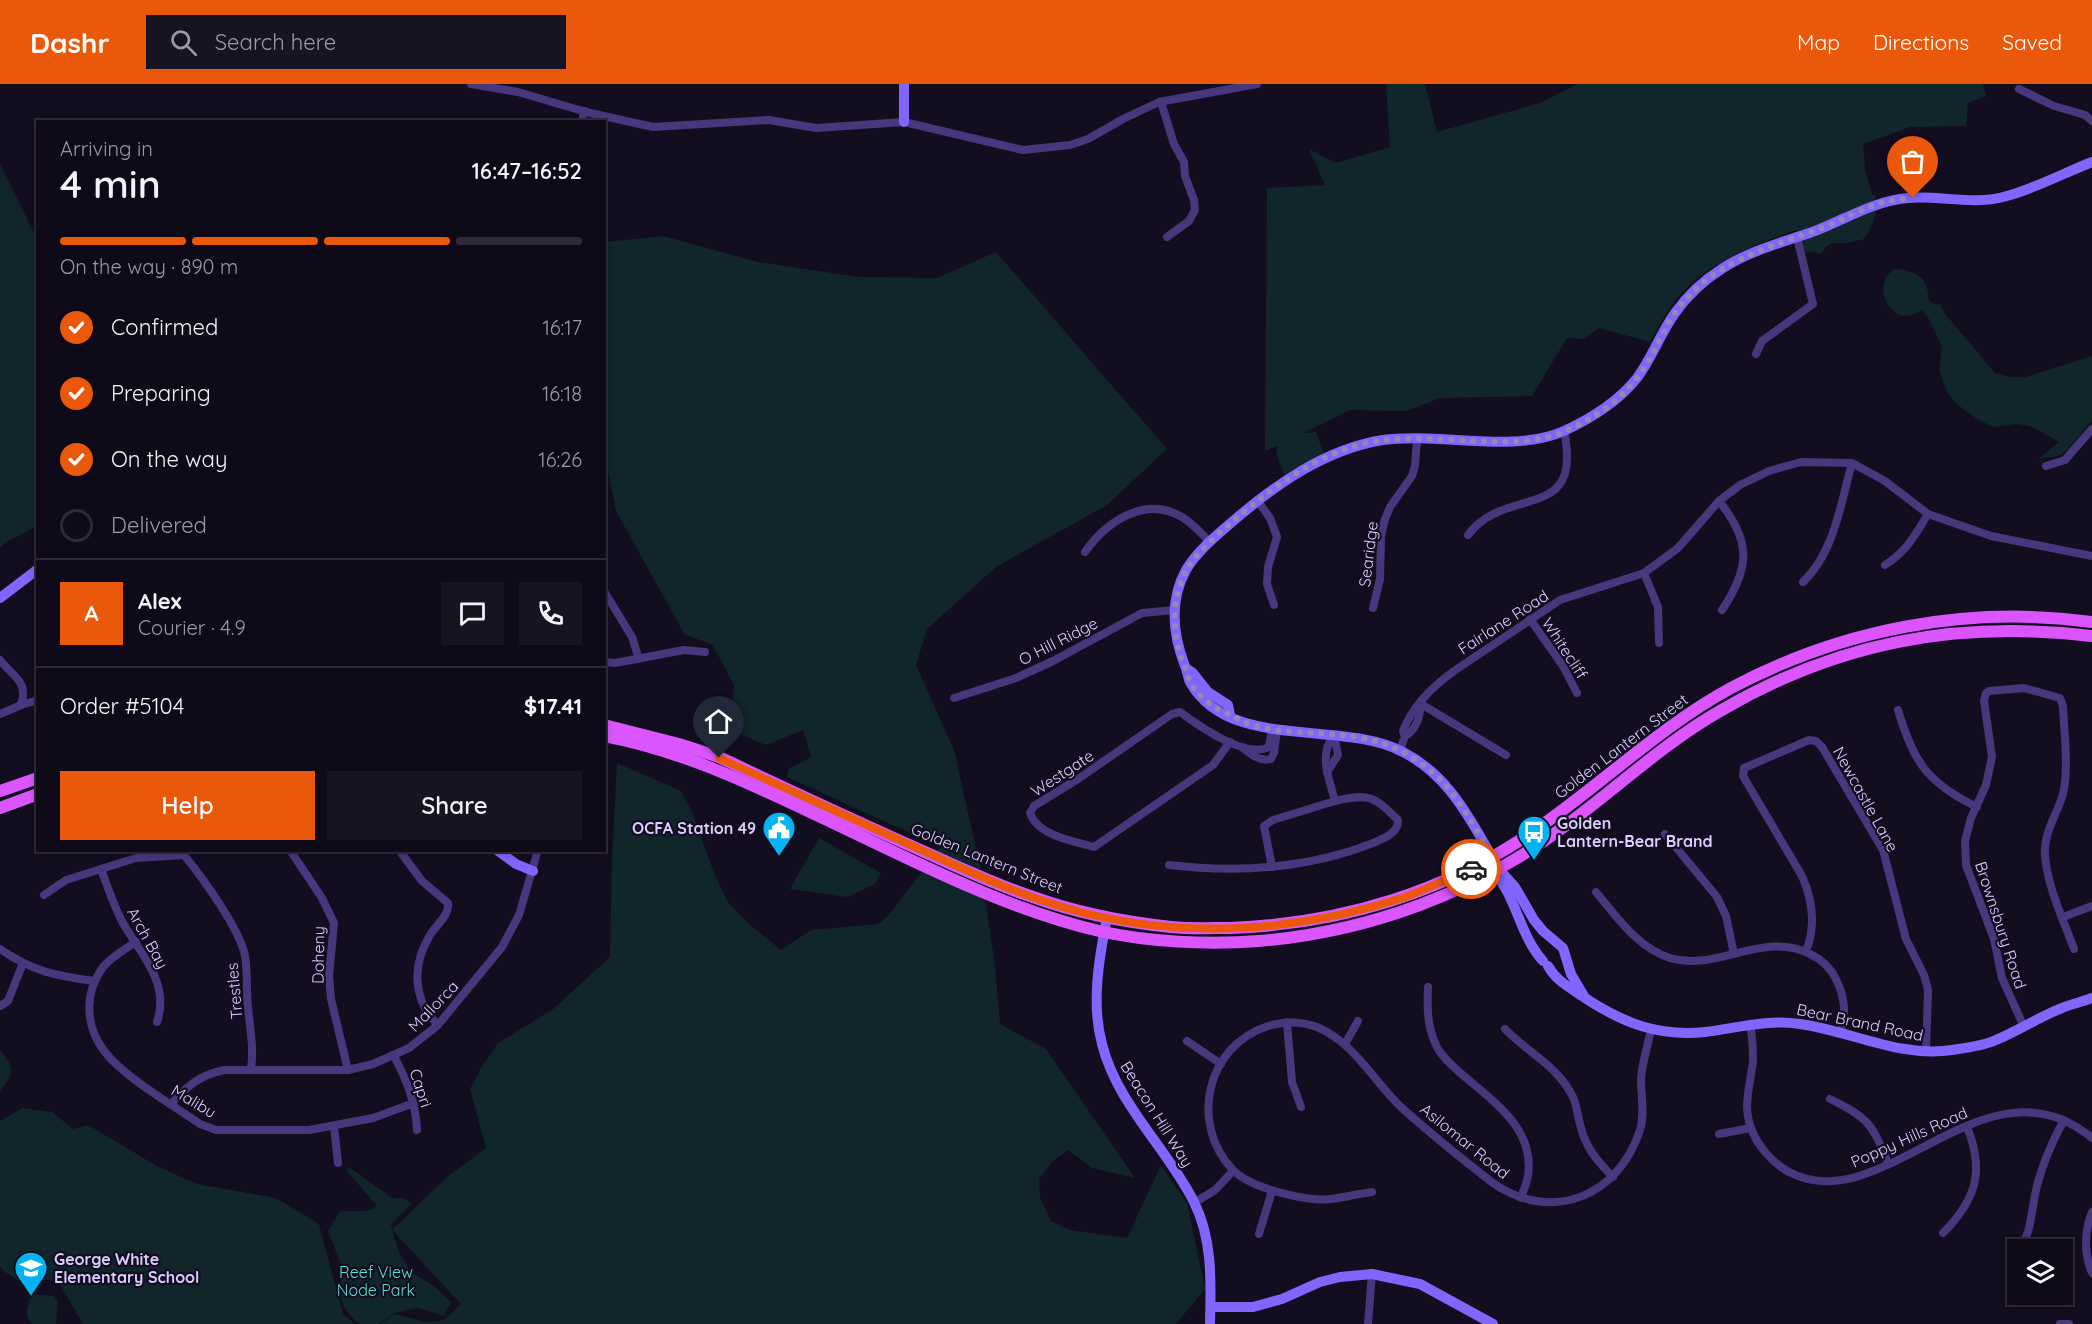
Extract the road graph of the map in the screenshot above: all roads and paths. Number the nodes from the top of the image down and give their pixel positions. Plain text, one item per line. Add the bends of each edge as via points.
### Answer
1 (471, 84) edge
2 (904, 84) edge
3 (1257, 84) edge
4 (1240, 86) edge
5 (2019, 89) dead end
6 (1161, 102) junction
7 (584, 111) junction
8 (582, 120) edge
9 (2092, 121) edge
10 (904, 122) junction
11 (2092, 162) edge
12 (1167, 237) dead end
13 (1797, 237) junction
14 (1756, 354) dead end
15 (2092, 429) edge
16 (1564, 431) junction
17 (1417, 439) junction
18 (1851, 463) junction
19 (2046, 466) dead end
20 (1257, 500) junction
21 (1719, 501) junction
22 (1928, 514) junction
23 (1468, 535) dead end
24 (1210, 542) junction
25 (1085, 552) dead end
26 (2092, 556) edge
27 (1885, 565) dead end
28 (36, 570) edge
29 (1644, 573) junction
30 (1803, 582) dead end
31 (606, 594) edge
32 (0, 597) edge
33 (1274, 605) dead end
34 (1373, 608) dead end
35 (1174, 610) junction
36 (1722, 610) dead end
37 (1530, 619) junction
38 (2092, 622) edge
39 (2092, 636) edge
40 (1659, 643) dead end
41 (705, 652) dead end
42 (639, 659) junction
43 (0, 660) edge
44 (606, 662) edge
45 (1577, 693) dead end
46 (954, 698) dead end
47 (36, 701) edge
48 (1420, 704) junction
49 (21, 705) junction
50 (1898, 710) dead end
51 (0, 714) edge
52 (606, 726) edge
53 (1275, 729) junction
54 (1334, 735) junction
55 (606, 736) edge
56 (1230, 742) junction
57 (1400, 750) junction
58 (1506, 754) dead end
59 (1325, 760) junction
60 (1335, 761) junction
61 (1327, 772) junction
62 (36, 779) edge
63 (0, 791) edge
64 (36, 795) edge
65 (1335, 801) junction
66 (1977, 807) junction
67 (0, 808) edge
68 (1665, 834) dead end
69 (291, 852) edge
70 (400, 852) edge
71 (500, 852) edge
72 (538, 852) edge
73 (1495, 863) junction
74 (1169, 866) dead end
75 (1272, 867) junction
76 (101, 869) junction
77 (533, 871) junction
78 (1596, 892) dead end
79 (44, 895) dead end
80 (2092, 906) edge
81 (1107, 917) junction
82 (2062, 917) junction
83 (1104, 932) junction
84 (136, 942) junction
85 (0, 949) edge
86 (2074, 949) dead end
87 (1806, 951) junction
88 (1734, 954) junction
89 (23, 963) junction
90 (94, 981) junction
91 (1428, 987) dead end
92 (1584, 997) junction
93 (2092, 998) edge
94 (0, 1006) edge
95 (1358, 1021) dead end
96 (157, 1022) dead end
97 (1287, 1022) junction
98 (1750, 1023) junction
99 (438, 1025) junction
100 (2024, 1027) junction
101 (1505, 1029) dead end
102 (1651, 1029) junction
103 (1841, 1032) junction
104 (1187, 1041) dead end
105 (1345, 1044) junction
106 (1926, 1052) junction
107 (394, 1056) junction
108 (1221, 1064) junction
109 (251, 1070) junction
110 (348, 1070) junction
111 (1830, 1099) dead end
112 (414, 1102) junction
113 (171, 1104) junction
114 (1301, 1107) dead end
115 (2064, 1120) junction
116 (334, 1126) junction
117 (1967, 1126) junction
118 (1751, 1128) junction
119 (417, 1130) dead end
120 (1719, 1134) dead end
121 (2092, 1138) edge
122 (338, 1163) dead end
123 (1888, 1163) junction
124 (1233, 1171) junction
125 (1613, 1177) junction
126 (1272, 1191) junction
127 (1371, 1191) dead end
128 (1521, 1198) junction
129 (1194, 1203) junction
130 (2092, 1212) edge
131 (1943, 1233) dead end
132 (1259, 1234) dead end
133 (2025, 1239) edge
134 (1372, 1274) junction
135 (2092, 1274) edge
136 (1211, 1307) junction
137 (1210, 1324) edge
138 (1358, 1324) edge
139 (1367, 1324) edge
140 (1491, 1324) edge
141 (2060, 1324) edge
142 (2069, 1324) edge

1 - 7 street via 518,92
2 - 10 street
3 - 4 street
4 - 6 street
5 - 9 street
6 - 10 street via 1088,139 1051,148 1023,150
6 - 12 street via 1184,162 1195,210 1189,221
7 - 8 street
7 - 10 street via 652,128 769,120 816,128
11 - 13 street via 1990,200 1913,198 1881,203
13 - 14 street via 1813,304 1762,341
13 - 16 street via 1739,259 1703,282 1674,315 1634,381 1604,409
15 - 19 street via 2064,460
16 - 17 street via 1513,442
16 - 23 street via 1568,466 1558,487 1542,498 1483,519
17 - 20 street via 1385,440 1338,453 1292,475
17 - 34 street, Searidge via 1412,476 1384,522 1380,579
18 - 21 street, Fairlane Road via 1801,462 1769,471
18 - 22 street, Fairlane Road via 1885,481
18 - 30 street via 1828,546
20 - 24 street
20 - 33 street via 1277,537 1267,584
21 - 29 street, Fairlane Road via 1678,548
21 - 36 street via 1743,541 1744,565 1735,591
22 - 26 street, Fairlane Road via 1991,536
22 - 27 street via 1908,548
24 - 25 street via 1175,513 1144,510 1130,512 1111,525 1096,536
24 - 35 street via 1185,572
28 - 32 street
29 - 37 street, Fairlane Road via 1560,600
29 - 40 street via 1658,607
31 - 42 street via 632,637
35 - 46 street, O Hill Ridge via 1142,613 1053,662
35 - 53 street via 1179,654 1186,669 1208,692 1228,705 1230,715 1255,726
37 - 45 street, Whitecliff
37 - 48 street, Fairlane Road via 1441,681
38 - 73 main road, Golden Lantern Street via 2025,616 1953,619 1872,633 1803,655 1759,674 1662,732
39 - 73 main road, Golden Lantern Street via 2019,630 1950,633 1875,646 1810,666 1706,719 1562,828
41 - 42 street via 684,650
42 - 44 street
43 - 49 street via 24,687
47 - 49 street
48 - 57 street, Fairlane Road via 1420,717
48 - 58 street
49 - 51 street
50 - 66 street via 1921,766 1943,788
52 - 81 main road, Golden Lantern Street via 719,758 986,879 1031,897
53 - 54 street
53 - 56 street, Westgate via 1269,747 1260,751
54 - 57 street via 1368,739
54 - 59 street
54 - 60 street via 1338,753
55 - 83 main road, Golden Lantern Street via 709,767 974,888 1038,913
56 - 56 street, Westgate via 1208,733 1180,712 1172,714 1034,806 1030,813 1033,822 1059,838 1094,847 1213,765
57 - 73 street via 1447,785 1461,802
59 - 60 street
59 - 61 street
60 - 61 street
61 - 65 street
62 - 63 main road
64 - 67 main road
65 - 75 street via 1265,824
65 - 75 street via 1355,796 1374,799 1399,823 1392,833 1356,850
66 - 82 street, Brownsbury Road via 1992,757 1986,693 2024,688 2060,698 2065,778 2045,848
66 - 100 street, Brownsbury Road via 1965,841 1966,865 1994,939 2004,985
68 - 88 street via 1717,897 1726,916
69 - 110 street, Doheny via 334,923 331,999
70 - 99 street via 422,881 448,903 447,911 423,947 417,975 424,1010
71 - 77 street
72 - 77 street, Mallorca
73 - 81 main road, Golden Lantern Street via 1472,868 1407,896 1296,923 1175,928
73 - 83 main road, Golden Lantern Street via 1448,894 1403,912 1319,933 1260,941 1211,942
73 - 92 street via 1515,886 1534,920 1563,948
73 - 92 street, Bear Brand Road via 1525,934 1569,989
74 - 75 street via 1216,870
76 - 79 street via 66,880
76 - 84 street, Arch Bay via 118,913
76 - 109 street, Trestles via 136,858 184,855 226,914 245,956 253,1048
77 - 99 street, Mallorca via 519,915 502,947
78 - 88 street via 1638,940 1659,954 1698,961
80 - 82 street
81 - 83 street, Beacon Hill Way
82 - 86 street
83 - 129 street, Beacon Hill Way via 1096,1001 1102,1047 1123,1093
84 - 90 street via 104,966
84 - 96 street, Arch Bay via 156,978 161,1006
85 - 89 street
87 - 88 street via 1770,945
87 - 103 street via 1825,964 1838,984 1846,1008
87 - 106 street, Newcastle Lane via 1812,926 1807,888 1743,776 1744,768 1809,740 1822,747 1883,850 1906,939 1928,990
89 - 90 street via 54,976
89 - 94 street via 8,1001
90 - 113 street, Malibu via 89,994 94,1036 119,1066
91 - 128 street via 1426,1015 1437,1047 1519,1128 1528,1152 1528,1176
92 - 102 street, Bear Brand Road via 1617,1017
93 - 100 street, Bear Brand Road
95 - 105 street
97 - 105 street, Asilomar Road via 1318,1028
97 - 108 street, Asilomar Road via 1245,1037
97 - 114 street via 1292,1082
98 - 102 street, Bear Brand Road via 1705,1032
98 - 103 street, Bear Brand Road via 1797,1023
98 - 118 street, Poppy Hills Road via 1753,1062 1746,1100
99 - 107 street, Mallorca
100 - 106 street, Bear Brand Road via 1982,1045
101 - 125 street via 1558,1075 1573,1098 1591,1154
102 - 125 street, Asilomar Road via 1641,1077 1641,1127
103 - 106 street, Bear Brand Road
104 - 108 street
105 - 128 street, Asilomar Road via 1402,1108 1480,1173
107 - 110 street, Mallorca
107 - 112 street, Capri
108 - 124 street, Asilomar Road via 1210,1086 1209,1124 1216,1147
109 - 110 street, Mallorca
109 - 113 street, Mallorca via 209,1073 187,1086
111 - 123 street via 1868,1122
112 - 116 street, Malibu via 373,1118
112 - 119 street, Capri
113 - 116 street, Malibu via 216,1130 309,1130
115 - 117 street, Poppy Hills Road via 2013,1112
115 - 121 street, Poppy Hills Road
115 - 133 street via 2035,1194
116 - 122 street
117 - 123 street, Poppy Hills Road
117 - 131 street via 1977,1177 1967,1204
118 - 120 street
118 - 123 street, Poppy Hills Road via 1761,1147 1782,1168 1808,1179 1840,1181
124 - 126 street, Asilomar Road
124 - 129 street via 1215,1190
125 - 128 street, Asilomar Road via 1593,1193 1566,1201
126 - 127 street, Asilomar Road via 1329,1199
126 - 132 street
129 - 136 street, Beacon Hill Way via 1207,1242
130 - 135 street via 2086,1250
134 - 136 street via 1320,1282 1252,1307
134 - 139 street
134 - 140 street via 1420,1284
136 - 137 street, Beacon Hill Way
138 - 139 street
141 - 142 street

